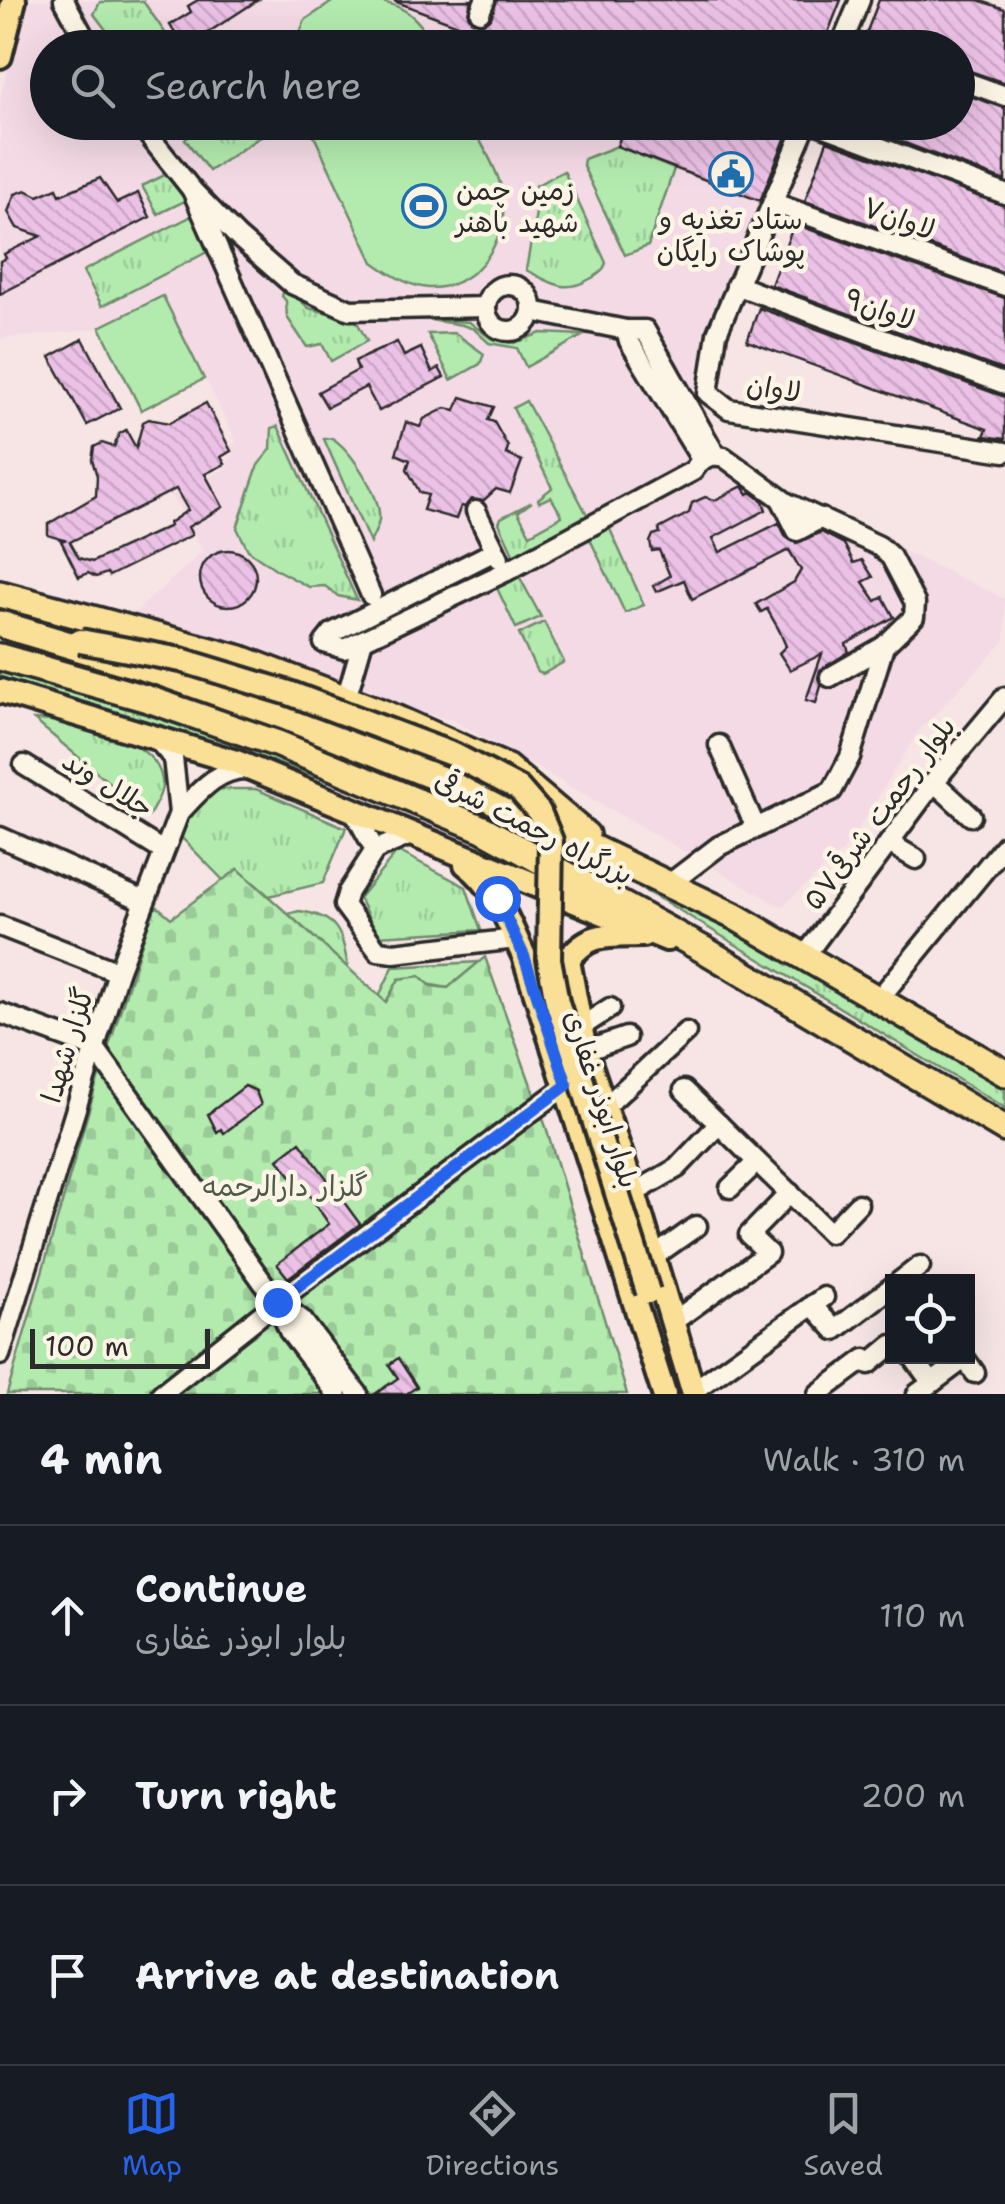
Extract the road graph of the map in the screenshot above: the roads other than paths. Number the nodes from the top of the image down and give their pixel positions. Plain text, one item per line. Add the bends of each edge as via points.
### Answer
1 (14, 0) edge
2 (64, 0) edge
3 (860, 0) edge
4 (80, 30) edge
5 (847, 30) edge
6 (0, 56) edge
7 (975, 85) edge
8 (1005, 96) edge
9 (152, 140) edge
10 (802, 140) edge
11 (859, 140) edge
12 (192, 190) junction
13 (1005, 194) edge
14 (774, 203) junction
15 (238, 237) junction
16 (227, 271) junction
17 (736, 285) junction
18 (1005, 286) edge
19 (486, 306) junction
20 (532, 312) junction
21 (1005, 384) edge
22 (1005, 452) edge
23 (708, 457) junction
24 (476, 511) dead end
25 (495, 551) junction
26 (506, 572) junction
27 (0, 594) edge
28 (371, 595) dead end
29 (11, 628) edge
30 (363, 640) junction
31 (884, 646) junction
32 (0, 657) edge
33 (830, 677) dead end
34 (0, 691) edge
35 (346, 699) junction
36 (1002, 700) edge
37 (151, 734) junction
38 (719, 745) dead end
39 (24, 765) dead end
40 (254, 769) junction
41 (934, 782) junction
42 (353, 810) junction
43 (179, 814) junction
44 (972, 816) dead end
45 (756, 828) junction
46 (411, 835) junction
47 (0, 837) edge
48 (889, 843) junction
49 (1005, 845) edge
50 (443, 848) junction
51 (375, 850) junction
52 (164, 851) junction
53 (916, 859) dead end
54 (622, 862) junction
55 (668, 884) junction
56 (144, 901) junction
57 (0, 926) edge
58 (655, 935) junction
59 (520, 948) junction
60 (575, 951) junction
61 (708, 952) junction
62 (804, 956) junction
63 (118, 972) junction
64 (878, 1000) junction
65 (610, 1008) dead end
66 (0, 1014) edge
67 (686, 1032) dead end
68 (626, 1037) dead end
69 (582, 1040) junction
70 (95, 1048) junction
71 (1005, 1073) edge
72 (567, 1085) junction
73 (684, 1090) dead end
74 (606, 1106) junction
75 (719, 1124) junction
76 (1005, 1129) edge
77 (758, 1162) junction
78 (730, 1188) dead end
79 (634, 1193) junction
80 (790, 1194) junction
81 (858, 1204) dead end
82 (698, 1226) dead end
83 (653, 1257) junction
84 (920, 1266) dead end
85 (910, 1274) edge
86 (885, 1291) edge
87 (277, 1302) junction
88 (673, 1318) junction
89 (2, 1348) edge
90 (885, 1351) edge
91 (916, 1364) edge
92 (965, 1364) edge
93 (925, 1388) edge
94 (693, 1392) edge
95 (161, 1394) edge
96 (337, 1394) edge
97 (358, 1394) edge
98 (664, 1394) edge
99 (818, 1394) edge

1 - 6 main road
2 - 4 street
3 - 5 street
7 - 8 street
9 - 12 street
10 - 14 street, لاوان
11 - 13 street
12 - 15 street
12 - 16 street
14 - 17 street, لاوان
14 - 18 street, ۷لاوان
15 - 16 street
15 - 19 street via 292,284 350,310
16 - 28 street
17 - 21 street, ۹لاوان
17 - 22 street, لاوان via 716,333 708,381 719,404
19 - 20 street via 502,330 524,325
19 - 20 street via 492,293 511,286 524,291
20 - 23 street via 646,330
23 - 26 street
23 - 31 street via 724,457 780,498 891,557 915,604 914,617
24 - 25 street
25 - 26 street
25 - 30 street via 324,643 344,649
26 - 30 street
27 - 35 highway via 241,659
29 - 54 highway, بزرگراه رحمت شرقی via 284,716 490,799
29 - 88 main road, bridge via 208,666 488,770 518,788 551,842 550,959 557,1002 648,1292
30 - 35 street
31 - 33 street
31 - 45 street via 850,757 832,791
32 - 61 highway, بزرگراه رحمت شرقی via 148,698 278,744 483,829
34 - 37 main road
35 - 54 highway via 507,768
36 - 41 street, ۵۷بلوار رحمت شرقی
37 - 40 main road
37 - 43 street, گلزار شهدا via 174,758
38 - 45 street
39 - 52 street, جلال وند
40 - 42 main road
40 - 43 street, گلزار شهدا via 235,768 214,779
41 - 44 street
41 - 48 street, ۵۷بلوار رحمت شرقی
42 - 46 main road
42 - 51 street
43 - 52 street, گلزار شهدا
45 - 55 street
46 - 50 main road
46 - 51 street
47 - 56 street
48 - 53 street
48 - 62 street, ۵۷بلوار رحمت شرقی
49 - 64 street
50 - 58 main road
50 - 59 main road, بلوار ابوذر غفاری via 481,875
51 - 59 street via 344,905 378,950
52 - 56 street, گلزار شهدا
54 - 55 highway, بزرگراه رحمت شرقی
55 - 62 highway, بزرگراه رحمت شرقی
56 - 63 street, گلزار شهدا
57 - 63 street
58 - 60 main road via 602,936
58 - 61 main road
59 - 60 main road via 550,934 568,937
59 - 72 main road, بلوار ابوذر غفاری
60 - 69 main road, بلوار ابوذر غفاری via 568,960
61 - 76 highway, بزرگراه رحمت شرقی
62 - 64 highway, بزرگراه رحمت شرقی
63 - 70 street, گلزار شهدا
64 - 71 highway, بزرگراه رحمت شرقی
65 - 69 street
66 - 70 street
67 - 74 street
68 - 69 street
69 - 74 main road, بلوار ابوذر غفاری
70 - 87 street
70 - 89 street, گلزار شهدا
72 - 87 street
72 - 98 main road, بلوار ابوذر غفاری
73 - 75 street
74 - 79 main road, بلوار ابوذر غفاری
75 - 77 street
75 - 79 street via 678,1168
77 - 78 street
77 - 80 street
79 - 83 main road, بلوار ابوذر غفاری
80 - 81 street via 830,1233
80 - 88 street via 749,1235 768,1253
82 - 83 street
83 - 88 main road, بلوار ابوذر غفاری
84 - 85 street
86 - 94 street via 834,1330 818,1301
87 - 95 street
87 - 96 street via 289,1330
87 - 97 street via 302,1320
88 - 94 main road, بلوار ابوذر غفاری
90 - 99 street
91 - 93 street
92 - 93 street

